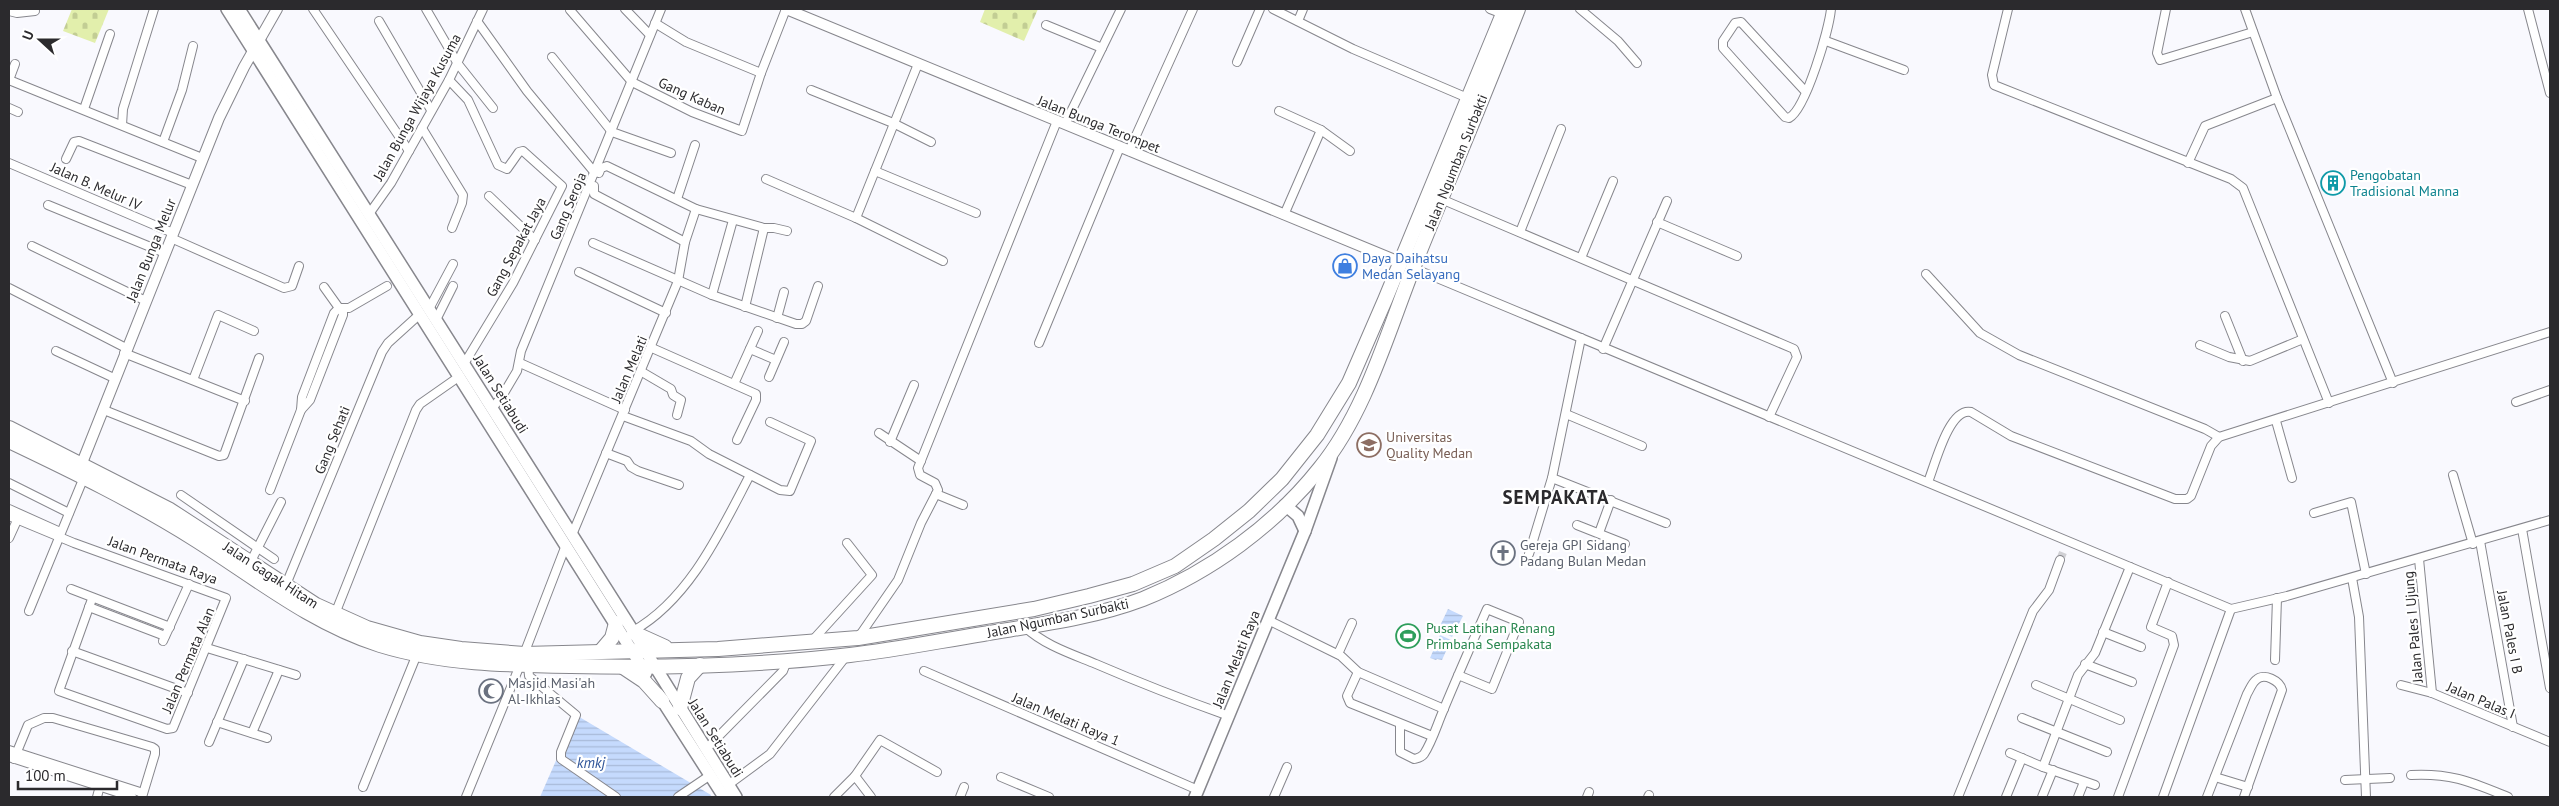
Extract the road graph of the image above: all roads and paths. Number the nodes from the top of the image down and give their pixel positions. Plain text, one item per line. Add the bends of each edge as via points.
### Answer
1 (154, 9) edge
2 (227, 9) edge
3 (239, 9) edge
4 (277, 9) edge
5 (313, 9) edge
6 (426, 9) edge
7 (483, 9) edge
8 (625, 9) edge
9 (661, 9) edge
10 (786, 9) edge
11 (1121, 9) edge
12 (1193, 9) edge
13 (1260, 9) edge
14 (1272, 9) edge
15 (1303, 9) edge
16 (1490, 9) edge
17 (1518, 9) edge
18 (1580, 9) edge
19 (1832, 9) edge
20 (2008, 9) edge
21 (2166, 9) edge
22 (2245, 9) edge
23 (2528, 9) edge
24 (570, 10) dead end
25 (9, 11) edge
26 (34, 11) dead end
27 (1504, 12) edge
28 (1298, 20) junction
29 (379, 21) dead end
30 (477, 21) junction
31 (655, 23) junction
32 (1046, 25) dead end
33 (2253, 32) junction
34 (110, 34) dead end
35 (650, 35) junction
36 (1826, 41) junction
37 (256, 45) junction
38 (194, 46) dead end
39 (1102, 48) junction
40 (552, 58) dead end
41 (1237, 62) dead end
42 (1637, 63) dead end
43 (15, 64) dead end
44 (458, 64) junction
45 (918, 64) junction
46 (1904, 70) dead end
47 (760, 73) junction
48 (9, 80) edge
49 (449, 80) junction
50 (632, 82) junction
51 (811, 90) dead end
52 (1805, 91) junction
53 (2550, 93) edge
54 (2277, 98) junction
55 (1470, 99) junction
56 (9, 108) edge
57 (493, 108) dead end
58 (84, 109) junction
59 (431, 110) junction
60 (1279, 111) dead end
61 (18, 112) dead end
62 (893, 123) junction
63 (1061, 123) junction
64 (122, 125) junction
65 (422, 128) junction
66 (1561, 129) dead end
67 (1321, 130) junction
68 (612, 132) junction
69 (163, 142) junction
70 (931, 142) dead end
71 (695, 145) dead end
72 (1124, 149) junction
73 (409, 151) junction
74 (1350, 151) dead end
75 (671, 152) dead end
76 (202, 158) junction
77 (66, 159) dead end
78 (2188, 162) junction
79 (9, 163) edge
80 (874, 171) junction
81 (595, 173) junction
82 (766, 179) dead end
83 (1613, 181) dead end
84 (192, 185) junction
85 (489, 196) dead end
86 (677, 199) junction
87 (1441, 199) junction
88 (1667, 201) dead end
89 (48, 205) dead end
90 (696, 209) junction
91 (976, 213) dead end
92 (369, 214) junction
93 (1284, 215) junction
94 (856, 218) junction
95 (733, 220) junction
96 (1657, 222) junction
97 (452, 228) dead end
98 (764, 228) junction
99 (788, 231) dead end
100 (1520, 232) junction
101 (172, 236) junction
102 (535, 240) junction
103 (686, 242) junction
104 (593, 243) dead end
105 (32, 246) dead end
106 (165, 253) junction
107 (1737, 256) dead end
108 (1581, 258) junction
109 (943, 261) dead end
110 (453, 264) dead end
111 (299, 266) dead end
112 (1407, 266) junction
113 (579, 272) dead end
114 (1926, 274) dead end
115 (396, 280) junction
116 (1633, 280) junction
117 (678, 282) junction
118 (453, 286) dead end
119 (818, 286) dead end
120 (324, 287) dead end
121 (9, 288) edge
122 (784, 292) dead end
123 (712, 295) junction
124 (146, 301) junction
125 (745, 307) junction
126 (341, 308) junction
127 (425, 311) junction
128 (666, 314) junction
129 (2225, 316) dead end
130 (777, 318) junction
131 (436, 320) junction
132 (254, 331) dead end
133 (758, 331) dead end
134 (2550, 332) edge
135 (1581, 338) junction
136 (2303, 339) junction
137 (784, 342) dead end
138 (1039, 343) dead end
139 (2200, 345) dead end
140 (652, 348) junction
141 (750, 349) junction
142 (1603, 349) junction
143 (56, 351) dead end
144 (125, 351) junction
145 (260, 358) dead end
146 (776, 360) junction
147 (2243, 361) junction
148 (520, 363) junction
149 (464, 364) junction
150 (642, 372) junction
151 (460, 376) junction
152 (769, 377) dead end
153 (116, 379) junction
154 (193, 380) junction
155 (2393, 383) junction
156 (734, 384) junction
157 (914, 385) dead end
158 (2550, 390) edge
159 (245, 401) junction
160 (2329, 402) junction
161 (2516, 402) dead end
162 (492, 408) junction
163 (104, 410) junction
164 (624, 413) junction
165 (1566, 414) junction
166 (677, 415) dead end
167 (1769, 418) junction
168 (2276, 421) junction
169 (770, 422) dead end
170 (9, 428) edge
171 (879, 433) dead end
172 (2219, 438) junction
173 (737, 440) dead end
174 (9, 441) edge
175 (890, 442) junction
176 (508, 443) junction
177 (1642, 446) dead end
178 (1333, 451) junction
179 (606, 453) junction
180 (921, 461) junction
181 (83, 470) junction
182 (750, 475) junction
183 (2453, 475) dead end
184 (1552, 478) junction
185 (2292, 478) dead end
186 (1928, 482) junction
187 (9, 483) edge
188 (679, 485) dead end
189 (270, 490) dead end
190 (936, 494) junction
191 (181, 495) dead end
192 (1612, 500) junction
193 (281, 502) dead end
194 (1285, 504) junction
195 (963, 506) dead end
196 (9, 513) edge
197 (69, 513) junction
198 (2314, 513) dead end
199 (18, 517) junction
200 (2550, 520) edge
201 (220, 521) junction
202 (1666, 523) dead end
203 (1577, 525) dead end
204 (2522, 529) junction
205 (1304, 531) junction
206 (1599, 533) junction
207 (61, 535) junction
208 (9, 538) edge
209 (569, 540) junction
210 (209, 541) junction
211 (2068, 542) junction
212 (2476, 542) junction
213 (847, 543) dead end
214 (1625, 544) dead end
215 (258, 548) junction
216 (2064, 550) tunnel mouth
217 (1529, 554) dead end
218 (274, 559) dead end
219 (2420, 559) junction
220 (2060, 560) tunnel mouth
221 (250, 563) junction
222 (2130, 567) junction
223 (2366, 574) junction
224 (2352, 578) junction
225 (2168, 582) junction
226 (189, 584) junction
227 (286, 587) junction
228 (72, 589) dead end
229 (2276, 598) junction
230 (92, 599) junction
231 (227, 599) joint
232 (89, 607) junction
233 (1034, 609) junction
234 (2231, 609) junction
235 (29, 610) dead end
236 (335, 614) junction
237 (1268, 620) junction
238 (616, 623) junction
239 (1352, 624) dead end
240 (1031, 625) junction
241 (170, 627) junction
242 (634, 632) junction
243 (2104, 632) junction
244 (858, 638) junction
245 (811, 642) junction
246 (2141, 647) dead end
247 (206, 648) junction
248 (672, 650) junction
249 (72, 651) junction
250 (601, 651) junction
251 (639, 651) junction
252 (417, 654) junction
253 (1338, 654) junction
254 (847, 655) junction
255 (244, 659) junction
256 (2275, 660) dead end
257 (524, 661) junction
258 (787, 661) junction
259 (2085, 664) junction
260 (700, 665) junction
261 (648, 666) junction
262 (623, 667) junction
263 (279, 670) junction
264 (924, 671) dead end
265 (1358, 672) junction
266 (296, 675) dead end
267 (1458, 675) junction
268 (2132, 682) dead end
269 (2036, 685) dead end
270 (2400, 685) dead end
271 (2550, 688) edge
272 (188, 693) junction
273 (2432, 693) junction
274 (2069, 698) junction
275 (662, 701) junction
276 (680, 708) junction
277 (1444, 709) junction
278 (1229, 716) junction
279 (2022, 718) dead end
280 (2120, 720) dead end
281 (217, 722) junction
282 (1400, 724) junction
283 (2513, 727) junction
284 (2056, 732) junction
285 (252, 733) junction
286 (1432, 736) junction
287 (267, 738) dead end
288 (209, 742) dead end
289 (2550, 742) edge
290 (706, 749) junction
291 (2107, 752) dead end
292 (2010, 753) dead end
293 (12, 755) edge
294 (2022, 758) junction
295 (1287, 767) dead end
296 (2043, 767) junction
297 (2053, 770) junction
298 (937, 772) dead end
299 (2411, 775) dead end
300 (709, 776) junction
301 (855, 776) junction
302 (1001, 776) dead end
303 (2215, 777) junction
304 (2390, 778) dead end
305 (2366, 779) junction
306 (2345, 780) dead end
307 (2084, 782) junction
308 (101, 783) junction
309 (728, 785) junction
310 (2095, 785) dead end
311 (2248, 787) junction
312 (363, 788) dead end
313 (964, 788) dead end
314 (1197, 794) edge
315 (143, 795) edge
316 (97, 797) edge
317 (132, 797) edge
318 (466, 797) edge
319 (616, 797) edge
320 (678, 797) edge
321 (724, 797) edge
322 (736, 797) edge
323 (834, 797) edge
324 (871, 797) edge
325 (960, 797) edge
326 (1049, 797) edge
327 (1274, 797) edge
328 (1958, 797) edge
329 (2006, 797) edge
330 (2042, 797) edge
331 (2078, 797) edge
332 (2118, 797) edge
333 (2163, 797) edge
334 (2207, 797) edge
335 (2244, 797) edge
336 (2366, 797) edge
337 (2508, 797) edge

1 - 64 street via 123,109
2 - 37 main road, Jalan Setiabudi
3 - 37 main road, Jalan Setiabudi
4 - 37 street, Jalan Bunga Melur
5 - 73 street
6 - 44 street
7 - 30 street, Jalan Bunga Wijaya Kusuma
8 - 35 street
9 - 31 street, Gang Seroja
10 - 45 street, Jalan Bunga Terompet
10 - 47 street
11 - 39 street
12 - 72 street
13 - 41 street
14 - 28 street
15 - 28 street
16 - 27 street
17 - 87 highway, Jalan Ngumban Surbakti
18 - 42 street
19 - 36 street
20 - 78 street via 1992,75 1994,86
21 - 33 street via 2157,53 2160,60
22 - 33 street
23 - 53 street
24 - 50 street
25 - 26 street
27 - 55 highway, Jalan Ngumban Surbakti
28 - 55 street via 1353,49
29 - 59 street
30 - 44 street, Jalan Bunga Wijaya Kusuma
30 - 81 street via 527,91
31 - 35 street, Gang Seroja
31 - 47 street via 688,43
32 - 39 street
33 - 54 street
34 - 58 street
35 - 50 street, Gang Seroja
36 - 46 street
36 - 52 street
37 - 76 street, Jalan Bunga Melur
37 - 92 main road, Jalan Setiabudi
37 - 115 main road, Jalan Setiabudi
38 - 69 street
39 - 63 street
40 - 68 street
43 - 48 street
44 - 49 street, Jalan Bunga Wijaya Kusuma
44 - 57 street
45 - 62 street
45 - 63 street, Jalan Bunga Terompet
47 - 50 street, Gang Kaban via 742,130 692,112
48 - 58 street
49 - 59 street, Jalan Bunga Wijaya Kusuma
49 - 102 street, Gang Sepakat Jaya via 468,100 498,165 507,169 520,151 524,151 562,184
50 - 68 street, Gang Seroja
51 - 62 street
52 - 52 street via 1741,22 1735,23 1723,41 1723,48 1785,116 1795,115
54 - 78 street via 2205,126
54 - 155 street
55 - 112 highway, Jalan Ngumban Surbakti
56 - 61 street
58 - 64 street
59 - 65 street, Jalan Bunga Wijaya Kusuma
60 - 67 street
62 - 70 street
62 - 80 street
63 - 72 street, Jalan Bunga Terompet
63 - 180 street
64 - 69 street
65 - 73 street, Jalan Bunga Wijaya Kusuma
65 - 97 street via 463,195
66 - 100 street
67 - 74 street
67 - 93 street
68 - 75 street
68 - 81 street, Gang Seroja
69 - 76 street
71 - 86 street
72 - 93 street, Jalan Bunga Terompet
72 - 138 street
73 - 92 street, Jalan Bunga Wijaya Kusuma
76 - 84 street, Jalan Bunga Melur
77 - 84 street via 74,142 79,140
78 - 136 street via 2231,179 2243,188
79 - 101 street, Jalan B. Melur IV
80 - 91 street
80 - 94 street
81 - 148 street, Gang Seroja via 521,351
82 - 94 street
83 - 108 street
84 - 101 street, Jalan Bunga Melur
85 - 102 street
86 - 90 street
86 - 103 street via 604,166 592,192
87 - 100 street
87 - 112 highway, Jalan Ngumban Surbakti
88 - 96 street
89 - 106 street
90 - 95 street
90 - 103 street, Jalan Melati
92 - 115 main road, Jalan Setiabudi
93 - 112 street, Jalan Bunga Terompet
94 - 109 street
95 - 98 street
95 - 123 street
96 - 107 street
96 - 116 street
98 - 99 street
98 - 125 street
100 - 108 street
101 - 106 street, Jalan Bunga Melur
101 - 111 street, Jalan B. Melur IV via 287,288 292,286
102 - 149 street, Gang Sepakat Jaya
103 - 117 street, Jalan Melati
104 - 117 street via 650,266
105 - 124 street
106 - 124 street, Jalan Bunga Melur
108 - 116 street
110 - 127 street, Gang Sehati
112 - 135 street
112 - 178 highway, Jalan Ngumban Surbakti via 1370,378
112 - 233 highway, Jalan Ngumban Surbakti via 1349,383 1317,435 1282,479 1249,511 1174,566 1133,584
113 - 128 street
114 - 172 street via 1991,341 2205,429
115 - 126 street via 349,308
115 - 127 main road, Jalan Setiabudi
116 - 142 street
116 - 167 street via 1795,351 1797,357
117 - 123 street
117 - 128 street, Jalan Melati
118 - 131 street
119 - 130 street via 806,321 802,324
120 - 126 street
121 - 144 street
122 - 130 street
123 - 125 street
124 - 144 street, Jalan Bunga Melur
125 - 130 street
126 - 189 street via 334,313
127 - 131 main road, Jalan Setiabudi
127 - 151 main road, Jalan Setiabudi
127 - 227 street, Gang Sehati via 382,352
128 - 140 street, Jalan Melati
129 - 147 street
131 - 149 main road, Jalan Setiabudi
132 - 154 street via 218,315
133 - 141 street
134 - 155 street
135 - 142 street
135 - 165 street
136 - 147 street
136 - 160 street
137 - 146 street
139 - 147 street
140 - 150 street, Jalan Melati
140 - 156 street
141 - 146 street
141 - 156 street
142 - 167 street
143 - 153 street
144 - 153 street, Jalan Bunga Melur
144 - 154 street
145 - 159 street
146 - 152 street
148 - 162 street, Gang Seroja
148 - 164 street
149 - 162 main road, Jalan Setiabudi
150 - 164 street, Jalan Melati
150 - 166 street via 671,389 673,395 681,400
151 - 176 main road, Jalan Setiabudi
151 - 236 street via 416,410
153 - 163 street, Jalan Bunga Melur
154 - 159 street
155 - 160 street
156 - 173 street via 757,397
157 - 175 street
158 - 161 street
159 - 163 street via 228,449 219,456
160 - 168 street
162 - 176 main road, Jalan Setiabudi
163 - 181 street, Jalan Bunga Melur
164 - 179 street, Jalan Melati
164 - 182 street via 691,441
165 - 177 street
165 - 184 street
167 - 186 street
168 - 172 street
168 - 185 street
169 - 182 street via 809,439 810,447 790,491 780,490
170 - 181 highway, Jalan Gagak Hitam
171 - 175 street
172 - 186 street via 2211,446 2191,496 2181,501 2011,436 1965,411 1948,429
174 - 181 highway, Jalan Gagak Hitam
175 - 180 street
176 - 209 main road, Jalan Setiabudi
178 - 194 highway, Jalan Ngumban Surbakti
178 - 205 main road, Jalan Melati Raya
179 - 188 street via 627,462 631,468
179 - 209 street, Jalan Melati
180 - 190 street via 920,475 936,484
181 - 197 street, Jalan Bunga Melur
181 - 210 highway, Jalan Gagak Hitam
182 - 242 street via 715,539 678,594 652,620
183 - 212 street, Jalan Pales I B
184 - 192 street
184 - 217 street
186 - 211 street
187 - 197 street
190 - 195 street
190 - 244 street via 898,580
191 - 201 street
192 - 202 street
192 - 206 street
193 - 215 street
194 - 205 main road via 1298,516
194 - 240 highway, Jalan Ngumban Surbakti via 1217,560 1176,584 1138,601
196 - 199 street, Jalan Permata Raya
197 - 207 street, Jalan Bunga Melur
198 - 223 street via 2351,502
199 - 207 street, Jalan Permata Raya
199 - 208 street
200 - 204 street
201 - 210 street
201 - 215 street
203 - 206 street
204 - 212 street
204 - 271 street
205 - 237 main road, Jalan Melati Raya
206 - 214 street
207 - 226 street, Jalan Permata Raya
207 - 235 street, Jalan Bunga Melur
209 - 238 main road, Jalan Setiabudi
209 - 242 main road, Jalan Setiabudi
209 - 257 street, Jalan Melati
210 - 221 highway, Jalan Gagak Hitam
210 - 252 highway, Jalan Gagak Hitam via 280,598 344,632
211 - 216 street
211 - 222 street
212 - 219 street
212 - 283 street, Jalan Pales I B
213 - 245 street via 872,575
215 - 218 street
215 - 221 street
219 - 223 street
219 - 273 street, Jalan Pales I Ujung
220 - 328 street via 2049,590 2033,611
221 - 227 highway, Jalan Gagak Hitam
222 - 225 street
222 - 243 street
223 - 224 street
224 - 229 street
224 - 305 street via 2359,617
225 - 234 street
225 - 332 street via 2151,627 2172,636 2174,645
226 - 231 street, Jalan Permata Raya
226 - 241 street
227 - 236 highway, Jalan Gagak Hitam
228 - 230 street
229 - 234 street
229 - 256 street
230 - 232 street
230 - 241 street
231 - 247 street, Jalan Permata Alan
232 - 241 street via 164,638
232 - 249 street
233 - 240 highway
233 - 244 highway, Jalan Ngumban Surbakti
234 - 333 street
236 - 257 highway, Jalan Gagak Hitam via 367,628 420,643
237 - 253 street
237 - 278 main road, Jalan Melati Raya
238 - 250 highway via 612,638
238 - 251 main road, Jalan Setiabudi
239 - 253 street
240 - 254 highway, Jalan Ngumban Surbakti
240 - 278 street via 1037,637 1066,652
242 - 248 highway
242 - 251 main road, Jalan Setiabudi
243 - 246 street
243 - 259 street
244 - 245 highway, Jalan Ngumban Surbakti
245 - 248 highway, Jalan Ngumban Surbakti via 718,650
247 - 255 street
247 - 272 street, Jalan Permata Alan
248 - 251 highway, Jalan Ngumban Surbakti
249 - 272 street
249 - 272 street, Jalan Permata Alan via 58,689 60,692 171,729
250 - 251 highway, Jalan Gagak Hitam
250 - 257 highway, Jalan Gagak Hitam
251 - 261 main road, Jalan Setiabudi
252 - 257 highway, Jalan Gagak Hitam via 458,661
252 - 312 street
253 - 265 street
254 - 258 highway, Jalan Ngumban Surbakti
254 - 309 street via 770,754
255 - 263 street
255 - 281 street
257 - 262 highway, Jalan Gagak Hitam
257 - 318 street, Jalan Melati
257 - 319 street via 529,676 576,715 561,758
258 - 260 highway, Jalan Ngumban Surbakti
258 - 290 street via 784,671
259 - 268 street
259 - 274 street
260 - 261 highway, Jalan Ngumban Surbakti
260 - 276 highway via 688,678
261 - 262 highway, Jalan Gagak Hitam
261 - 275 main road, Jalan Setiabudi
261 - 276 main road, Jalan Setiabudi
262 - 275 highway via 644,681
263 - 266 street
263 - 285 street
264 - 314 street, Jalan Melati Raya 1
265 - 277 street
265 - 282 street via 1347,696 1350,703
267 - 267 street via 1487,609 1519,622 1492,689
267 - 277 street
269 - 274 street
270 - 273 street, Jalan Palas I
273 - 283 street, Jalan Palas I
274 - 280 street
274 - 284 street
275 - 300 main road, Jalan Setiabudi
276 - 290 main road, Jalan Setiabudi
277 - 286 street
278 - 314 main road, Jalan Melati Raya
279 - 284 street
281 - 285 street
281 - 288 street
282 - 286 street
282 - 286 street via 1400,752 1414,759 1424,753
283 - 289 street, Jalan Palas I
284 - 291 street
284 - 296 street
285 - 287 street
290 - 309 main road, Jalan Setiabudi
292 - 294 street
293 - 308 street
293 - 315 street via 28,725 44,718 54,718 152,747 155,754
294 - 296 street
294 - 329 street
295 - 327 street
296 - 297 street
297 - 307 street
297 - 330 street
298 - 301 street via 880,740
299 - 337 street via 2456,777
300 - 320 street
300 - 321 main road, Jalan Setiabudi
301 - 323 street
301 - 324 street
302 - 326 street
303 - 311 street
303 - 311 street via 2247,694 2255,680 2270,678 2278,682 2282,690
303 - 334 street
304 - 305 street
305 - 306 street
305 - 336 street
307 - 310 street
307 - 331 street
308 - 315 street
308 - 316 street
308 - 317 street
309 - 322 main road, Jalan Setiabudi
311 - 335 street
313 - 325 street

